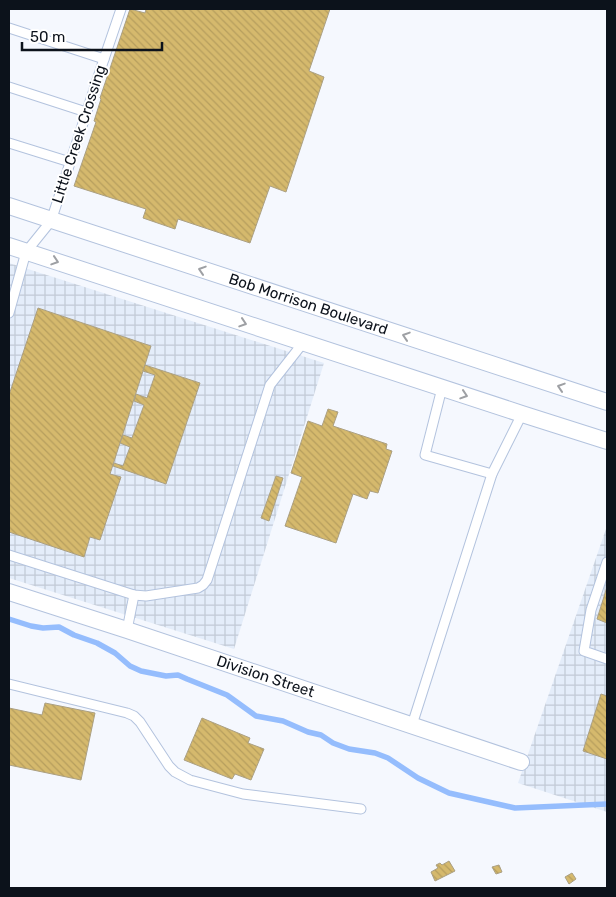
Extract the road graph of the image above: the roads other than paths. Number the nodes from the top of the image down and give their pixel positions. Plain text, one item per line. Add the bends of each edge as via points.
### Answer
1 (121, 9) edge
2 (9, 28) edge
3 (104, 59) junction
4 (9, 87) edge
5 (86, 112) junction
6 (9, 143) edge
7 (70, 162) junction
8 (9, 206) edge
9 (51, 221) junction
10 (9, 246) edge
11 (26, 252) junction
12 (9, 313) edge
13 (303, 343) junction
14 (442, 388) junction
15 (607, 402) edge
16 (522, 414) junction
17 (607, 441) edge
18 (492, 474) junction
19 (9, 555) edge
20 (607, 562) edge
21 (9, 592) edge
22 (134, 595) junction
23 (126, 630) junction
24 (607, 659) edge
25 (9, 684) edge
26 (412, 725) junction
27 (521, 762) dead end
28 (361, 809) dead end

1 - 3 lane, Little Creek Crossing
2 - 3 lane
3 - 5 lane, Little Creek Crossing
4 - 5 lane
5 - 7 lane, Little Creek Crossing
6 - 7 lane
7 - 9 lane, Little Creek Crossing
8 - 9 street, Bob Morrison Boulevard
9 - 11 lane, Little Creek Crossing
15 -> 9 street, Bob Morrison Boulevard
10 - 11 street
11 - 12 lane
11 -> 13 street
13 - 14 street
13 - 22 lane via 270,385 203,585 146,596
14 -> 16 street
14 - 18 lane via 425,455
16 - 17 street
16 - 18 lane
18 - 26 lane
19 - 22 lane
20 - 24 lane via 591,610 584,651
21 - 23 street, Division Street
22 - 23 lane
23 - 26 street, Division Street
25 - 28 lane via 127,712 140,722 169,766 190,780 243,794
26 - 27 street, Division Street

